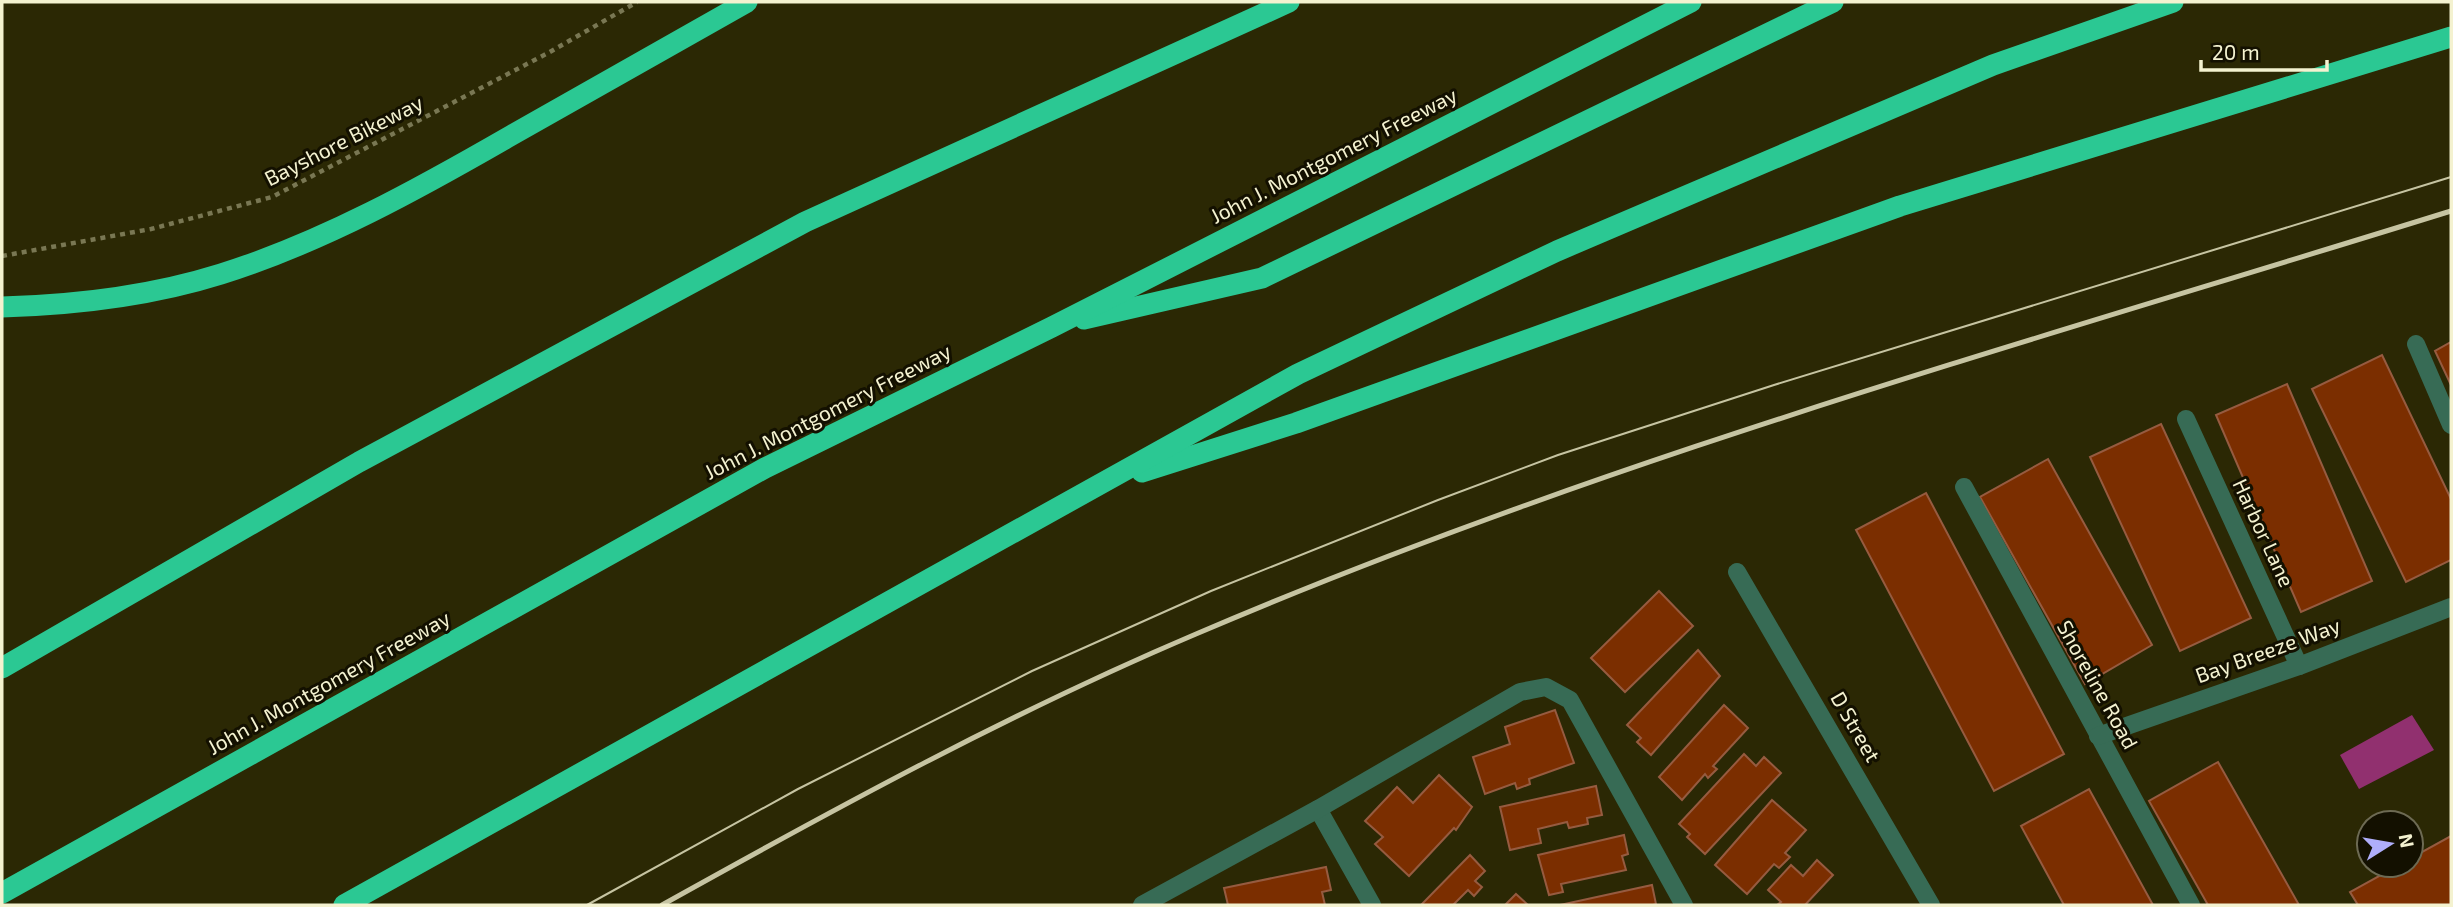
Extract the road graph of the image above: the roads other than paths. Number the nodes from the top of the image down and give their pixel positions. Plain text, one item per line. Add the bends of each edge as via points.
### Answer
1 (747, 2) edge
2 (1289, 2) edge
3 (1691, 2) edge
4 (1833, 2) edge
5 (2173, 2) edge
6 (2451, 37) edge
7 (2, 307) edge
8 (1052, 327) junction
9 (2416, 344) dead end
10 (2186, 419) dead end
11 (2451, 425) edge
12 (1097, 486) junction
13 (1964, 487) dead end
14 (1737, 572) dead end
15 (2451, 607) edge
16 (2299, 666) junction
17 (2, 668) edge
18 (2098, 736) junction
19 (1318, 809) junction
20 (2, 893) edge
21 (344, 905) edge
22 (1142, 905) edge
23 (1372, 905) edge
24 (1684, 905) edge
25 (1931, 905) edge
26 (2191, 905) edge

1 - 7 highway via 428,183 316,237 221,274 170,287 64,306
2 - 17 highway via 804,222 359,462
3 - 8 highway, John J. Montgomery Freeway
4 - 8 highway via 1262,278
5 - 12 highway via 1993,65 1557,251 1298,374
6 - 12 highway via 1900,206 1296,423
8 - 20 highway, John J. Montgomery Freeway via 765,468
9 - 11 street
10 - 16 street, Harbor Lane
12 - 21 highway
13 - 18 street, Shoreline Road
14 - 25 street, D Street
15 - 16 street, Bay Breeze Way
16 - 18 street, Bay Breeze Way
18 - 26 street, Shoreline Road
19 - 22 street
19 - 23 street
19 - 24 street via 1520,692 1546,687 1570,700

